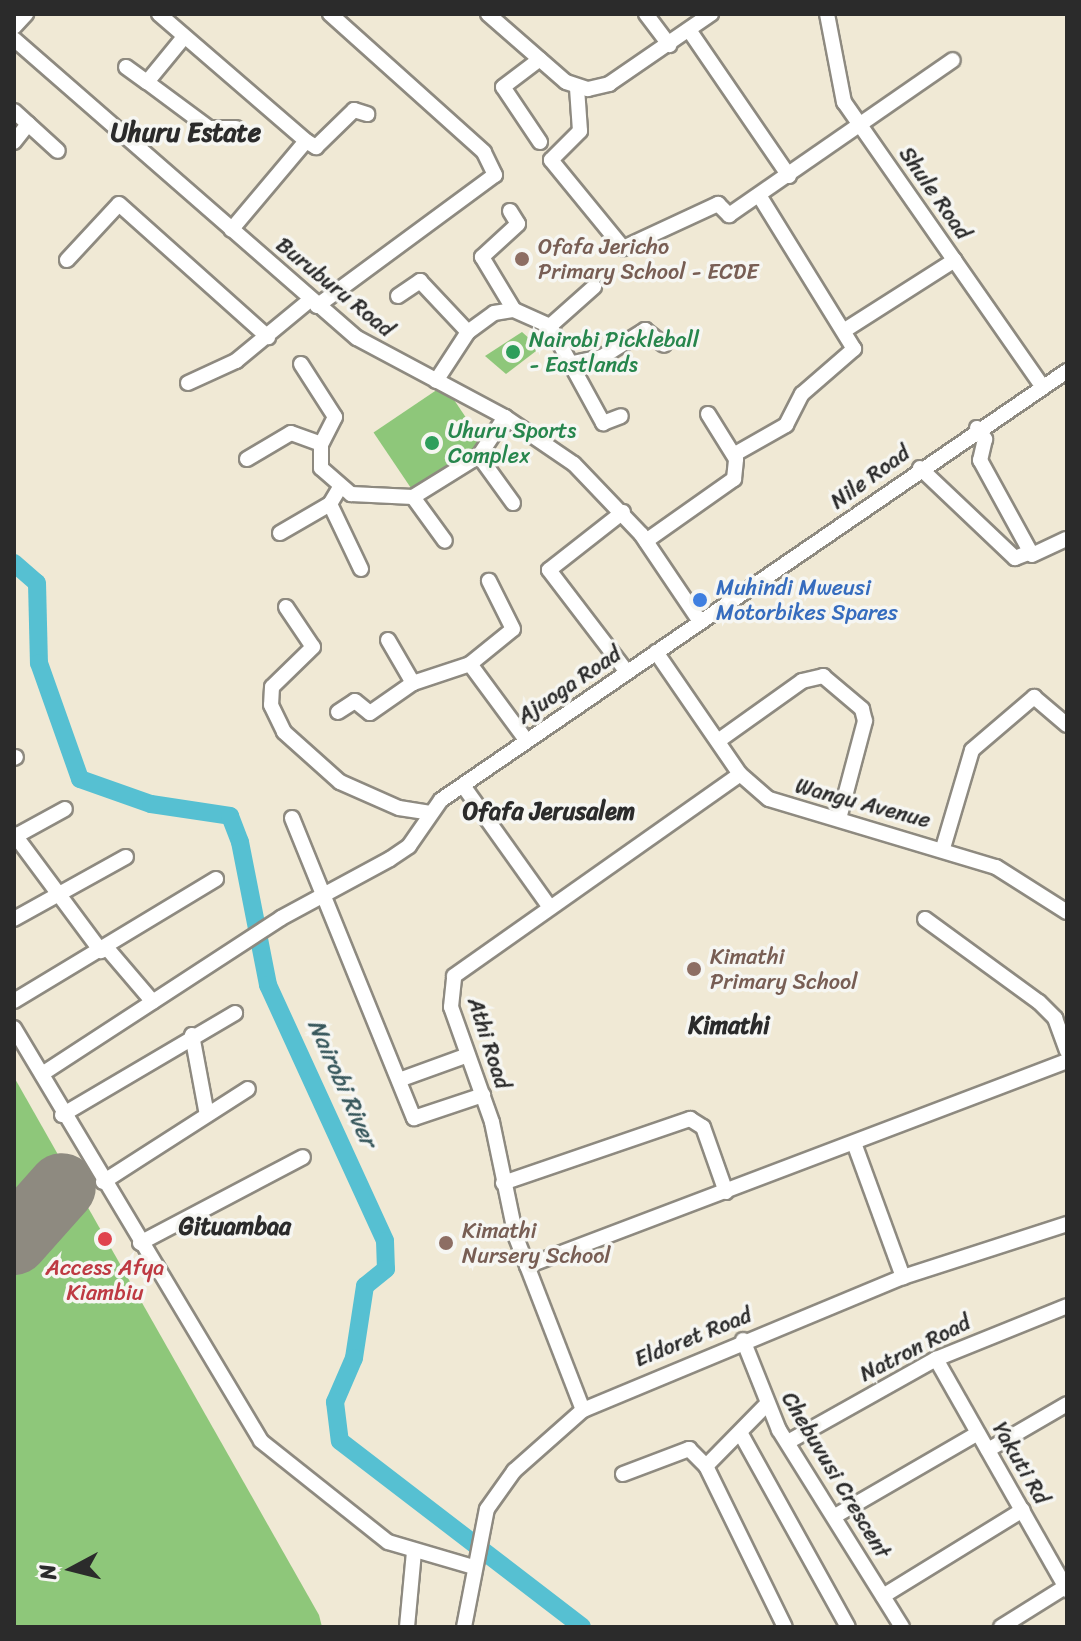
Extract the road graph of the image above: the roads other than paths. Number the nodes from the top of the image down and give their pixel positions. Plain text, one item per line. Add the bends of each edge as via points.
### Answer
1 (26, 14) edge
2 (159, 14) edge
3 (330, 14) edge
4 (488, 14) edge
5 (646, 14) edge
6 (711, 14) edge
7 (827, 14) edge
8 (14, 27) edge
9 (689, 30) junction
10 (184, 37) junction
11 (14, 39) edge
12 (669, 45) junction
13 (540, 59) junction
14 (953, 60) dead end
15 (126, 67) dead end
16 (147, 82) junction
17 (577, 88) junction
18 (14, 111) edge
19 (367, 114) dead end
20 (28, 124) junction
21 (236, 128) dead end
22 (862, 128) junction
23 (306, 141) junction
24 (14, 142) edge
25 (540, 142) dead end
26 (58, 151) dead end
27 (789, 176) junction
28 (759, 195) junction
29 (510, 211) dead end
30 (231, 230) junction
31 (67, 260) dead end
32 (955, 260) junction
33 (594, 287) dead end
34 (398, 296) dead end
35 (314, 303) junction
36 (514, 310) junction
37 (550, 326) junction
38 (845, 330) junction
39 (468, 332) junction
40 (268, 337) junction
41 (664, 345) dead end
42 (573, 363) junction
43 (301, 364) dead end
44 (1067, 371) edge
45 (436, 381) junction
46 (188, 383) dead end
47 (1041, 384) junction
48 (708, 414) dead end
49 (621, 416) dead end
50 (505, 417) junction
51 (977, 428) junction
52 (321, 444) junction
53 (735, 454) junction
54 (479, 456) junction
55 (247, 459) dead end
56 (920, 468) junction
57 (339, 489) junction
58 (413, 497) junction
59 (513, 503) dead end
60 (330, 504) junction
61 (623, 512) junction
62 (280, 533) dead end
63 (1067, 539) edge
64 (445, 541) dead end
65 (646, 541) junction
66 (1031, 552) junction
67 (361, 569) dead end
68 (489, 581) dead end
69 (286, 607) dead end
70 (699, 620) junction
71 (388, 640) dead end
72 (656, 652) junction
73 (470, 664) junction
74 (627, 672) junction
75 (413, 683) junction
76 (338, 712) dead end
77 (1067, 725) edge
78 (526, 740) junction
79 (718, 741) junction
80 (740, 774) junction
81 (464, 787) junction
82 (65, 809) dead end
83 (429, 813) junction
84 (292, 818) dead end
85 (839, 819) junction
86 (15, 836) edge
87 (943, 848) junction
88 (126, 857) dead end
89 (216, 879) dead end
90 (61, 894) junction
91 (327, 897) junction
92 (549, 906) junction
93 (1067, 912) edge
94 (14, 919) edge
95 (925, 919) dead end
96 (104, 949) junction
97 (14, 1001) edge
98 (153, 1002) junction
99 (235, 1013) dead end
100 (14, 1028) edge
101 (192, 1035) junction
102 (1067, 1051) edge
103 (468, 1055) junction
104 (1067, 1061) edge
105 (42, 1074) junction
106 (399, 1080) junction
107 (248, 1089) dead end
108 (483, 1095) junction
109 (62, 1115) junction
110 (207, 1115) junction
111 (854, 1143) junction
112 (303, 1157) dead end
113 (103, 1182) junction
114 (503, 1183) junction
115 (726, 1192) junction
116 (1067, 1224) edge
117 (140, 1243) junction
118 (527, 1266) junction
119 (903, 1277) junction
120 (1067, 1306) edge
121 (743, 1340) junction
122 (936, 1359) junction
123 (767, 1404) junction
124 (1067, 1404) edge
125 (583, 1410) junction
126 (978, 1433) junction
127 (742, 1436) junction
128 (788, 1442) junction
129 (988, 1450) junction
130 (706, 1466) junction
131 (623, 1474) dead end
132 (1023, 1510) junction
133 (835, 1516) junction
134 (414, 1551) junction
135 (471, 1564) junction
136 (1066, 1588) edge
137 (883, 1596) junction
138 (407, 1627) edge
139 (464, 1627) edge
140 (785, 1627) edge
141 (848, 1627) edge
142 (902, 1627) edge
143 (1001, 1627) edge

1 - 8 street
2 - 10 street
3 - 35 street via 484,152 495,175
4 - 13 street
5 - 12 street
6 - 9 street
7 - 22 street, Shule Road via 840,91
9 - 12 street
9 - 27 street
10 - 16 street
10 - 23 street
11 - 30 street, Buruburu Road
12 - 17 street via 609,84
13 - 17 street
13 - 25 street via 503,87
14 - 22 street
15 - 16 street
16 - 21 street via 209,128
17 - 28 street via 580,131 551,160 620,247 718,204 729,215
18 - 20 street
19 - 23 street via 354,110 316,147
20 - 24 street
20 - 26 street
22 - 27 street
22 - 32 street, Shule Road
23 - 30 street
27 - 28 street
28 - 38 street
29 - 36 street via 518,224 482,257
30 - 35 street, Buruburu Road
31 - 40 street via 119,204
32 - 38 street
32 - 47 street, Shule Road
33 - 37 street
34 - 39 street via 420,281
35 - 40 street
35 - 45 street, Buruburu Road via 357,338
36 - 37 street
36 - 39 street via 494,313
37 - 42 street
38 - 53 street via 851,356 802,394 796,415 774,435
39 - 45 street
40 - 46 street
41 - 42 street via 645,330 602,357
42 - 49 street via 578,388 603,423
43 - 52 street via 333,409 334,425
44 - 47 street, Nile Road
45 - 50 street, Buruburu Road
47 - 51 street, Nile Road
48 - 53 street
50 - 54 street
50 - 61 street, Buruburu Road via 574,464
51 - 56 street, Nile Road
51 - 66 street via 985,439 980,460
52 - 55 street via 291,433
52 - 57 street via 321,468
53 - 65 street via 734,479
54 - 58 street
54 - 59 street
56 - 66 street via 1015,558
56 - 70 street, Nile Road
57 - 58 street
57 - 60 street
58 - 64 street
60 - 62 street
60 - 67 street
61 - 65 street, Buruburu Road
61 - 74 street via 549,570
63 - 66 street via 1036,556
65 - 70 street, Buruburu Road
68 - 73 street via 513,629
69 - 83 street via 313,647 272,687 275,719 340,782 399,808
70 - 72 street, Ajuoga Road
71 - 75 street
72 - 74 street, Ajuoga Road
72 - 79 street, Wangu Avenue
73 - 75 street
73 - 78 street
74 - 78 street, Ajuoga Road
75 - 76 street via 370,713 355,701
77 - 87 street via 1034,697 972,750
78 - 81 street, Ajuoga Road
79 - 80 street, Wangu Avenue
79 - 85 street via 802,681 823,676 862,709 865,721
80 - 85 street, Wangu Avenue via 769,799
80 - 92 street, Athi Road
81 - 83 street, Ajuoga Road
81 - 92 street
82 - 86 street
83 - 91 street, Ajuoga Road via 409,846
84 - 91 street
85 - 87 street, Wangu Avenue
86 - 90 street
87 - 93 street, Wangu Avenue via 996,867
88 - 90 street
89 - 96 street
90 - 94 street
90 - 96 street
91 - 98 street, Ajuoga Road via 281,918 233,955
91 - 106 street
92 - 103 street, Athi Road via 454,976 451,1007
95 - 102 street via 1039,1002
96 - 97 street
96 - 98 street
98 - 105 street, Ajuoga Road
99 - 101 street
100 - 105 street
101 - 109 street
101 - 110 street
103 - 106 street
103 - 108 street, Athi Road
104 - 111 street
105 - 109 street
106 - 108 street via 416,1118
107 - 110 street
108 - 114 street, Athi Road
109 - 113 street
110 - 113 street
111 - 115 street
111 - 119 street
112 - 117 street
113 - 117 street
114 - 115 street via 690,1119 703,1127
114 - 118 street, Athi Road
115 - 118 street
116 - 119 street, Eldoret Road
117 - 134 street via 261,1441 361,1524
118 - 125 street, Athi Road
119 - 121 street, Eldoret Road
120 - 122 street, Natron Road
121 - 123 street, Chebuvusi Crescent
121 - 125 street, Eldoret Road
122 - 126 street, Yakuti Rd
122 - 128 street, Natron Road
123 - 127 street
123 - 128 street, Chebuvusi Crescent
124 - 129 street
125 - 135 street, Eldoret Road via 514,1471 487,1509
126 - 129 street, Yakuti Rd
126 - 133 street
127 - 130 street
127 - 141 street
128 - 133 street, Chebuvusi Crescent
129 - 132 street, Yakuti Rd
130 - 131 street via 689,1449
130 - 140 street
132 - 136 street, Yakuti Rd
132 - 137 street
133 - 137 street, Chebuvusi Crescent
134 - 135 street
134 - 138 street
135 - 139 street, Eldoret Road
136 - 143 street
137 - 142 street, Chebuvusi Crescent

